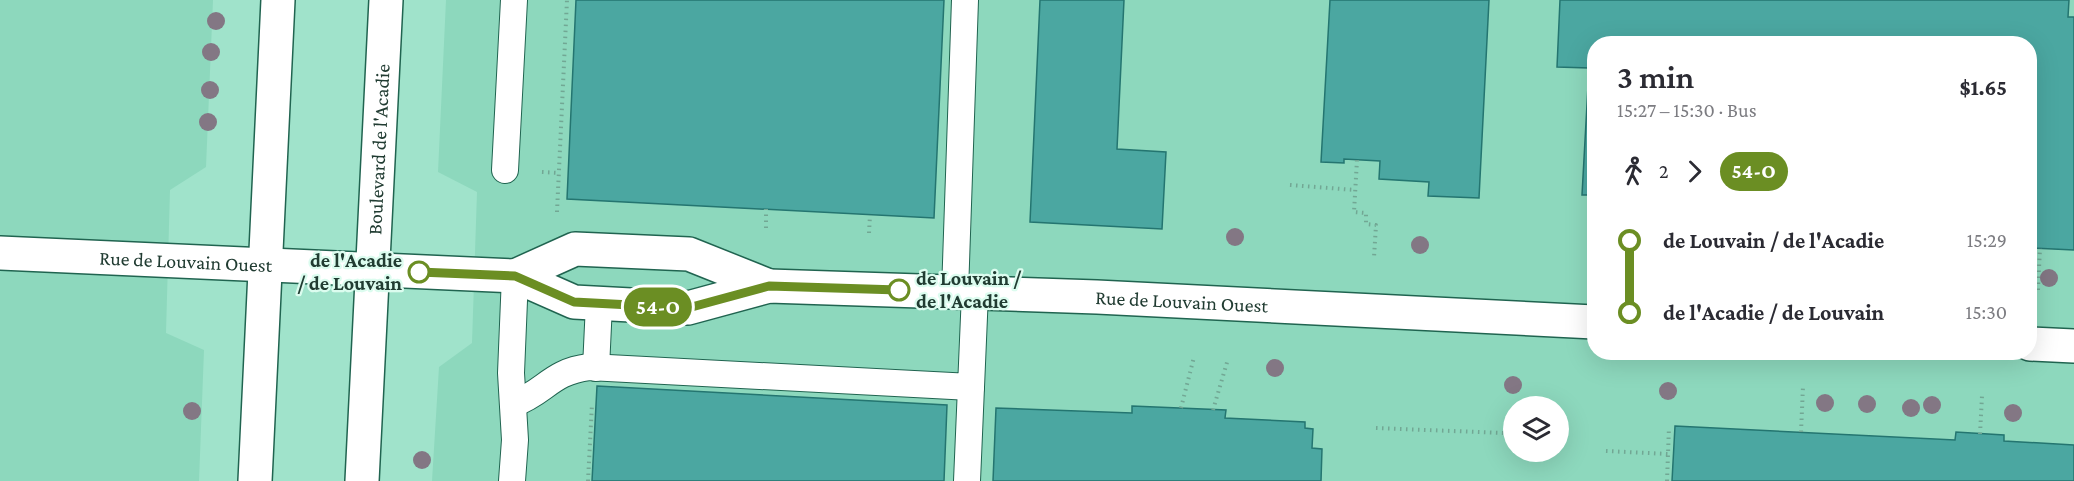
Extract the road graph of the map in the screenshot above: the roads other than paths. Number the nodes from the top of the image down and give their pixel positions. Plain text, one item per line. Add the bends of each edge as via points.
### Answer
1 (278, 0) edge
2 (386, 0) edge
3 (514, 0) edge
4 (965, 0) edge
5 (505, 170) dead end
6 (0, 253) edge
7 (266, 264) junction
8 (372, 270) junction
9 (515, 276) junction
10 (769, 286) junction
11 (965, 292) junction
12 (599, 304) junction
13 (1587, 322) edge
14 (2037, 344) edge
15 (2074, 346) edge
16 (596, 368) junction
17 (971, 387) junction
18 (513, 405) junction
19 (255, 481) edge
20 (362, 481) edge
21 (512, 481) edge
22 (967, 481) edge

1 - 7 street
2 - 8 street, Boulevard de l'Acadie
3 - 5 lane
4 - 11 lane
6 - 7 street, Rue de Louvain Ouest
7 - 8 street, Rue de Louvain Ouest
7 - 19 street
8 - 9 street, Rue de Louvain Ouest
8 - 20 street, Boulevard de l'Acadie
9 - 10 street, Rue de Louvain Ouest via 575,249 689,254
9 - 12 street, Rue de Louvain Ouest via 574,302
9 - 18 lane
10 - 11 street, Rue de Louvain Ouest
10 - 12 street, Rue de Louvain Ouest via 688,308
11 - 13 street, Rue de Louvain Ouest
11 - 17 lane
12 - 16 lane
14 - 15 street
16 - 17 lane
16 - 18 lane via 561,373
17 - 22 lane
18 - 21 lane

